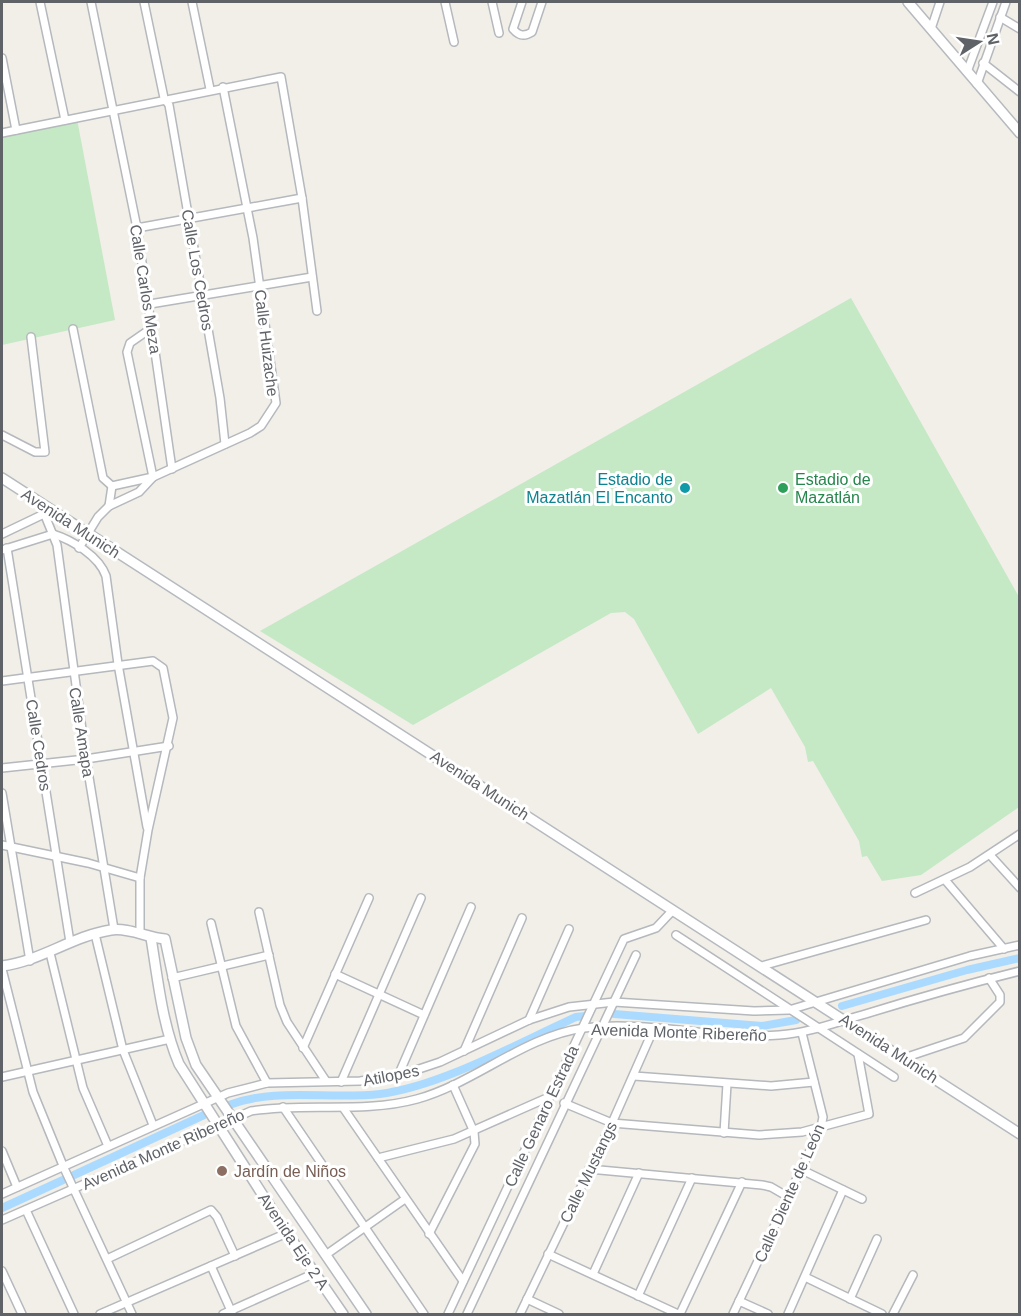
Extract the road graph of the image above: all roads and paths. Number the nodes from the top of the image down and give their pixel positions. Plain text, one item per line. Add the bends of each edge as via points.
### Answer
1 (40, 2) edge
2 (91, 2) edge
3 (144, 2) edge
4 (192, 2) edge
5 (445, 2) edge
6 (492, 2) edge
7 (522, 2) edge
8 (542, 2) edge
9 (908, 2) edge
10 (940, 2) edge
11 (993, 2) edge
12 (1006, 2) edge
13 (1000, 17) junction
14 (931, 29) junction
15 (1020, 29) edge
16 (500, 33) dead end
17 (454, 42) dead end
18 (2, 58) edge
19 (983, 63) junction
20 (967, 72) junction
21 (977, 85) junction
22 (223, 87) junction
23 (210, 89) junction
24 (1020, 92) edge
25 (164, 98) junction
26 (111, 110) junction
27 (65, 120) junction
28 (1018, 128) edge
29 (16, 130) junction
30 (2, 133) edge
31 (302, 198) junction
32 (247, 207) junction
33 (190, 219) junction
34 (137, 228) junction
35 (312, 277) junction
36 (260, 287) junction
37 (202, 297) junction
38 (150, 304) junction
39 (317, 311) dead end
40 (153, 327) junction
41 (73, 328) dead end
42 (31, 338) dead end
43 (2, 435) edge
44 (225, 444) junction
45 (172, 469) junction
46 (153, 477) junction
47 (2, 478) edge
48 (110, 484) junction
49 (109, 506) junction
50 (54, 511) junction
51 (44, 513) junction
52 (14, 529) junction
53 (87, 533) junction
54 (2, 534) edge
55 (53, 534) junction
56 (20, 544) junction
57 (79, 548) junction
58 (4, 549) edge
59 (118, 664) junction
60 (73, 671) junction
61 (29, 678) junction
62 (2, 681) edge
63 (169, 746) junction
64 (133, 752) junction
65 (86, 759) junction
66 (43, 765) junction
67 (2, 768) edge
68 (2, 793) edge
69 (148, 830) junction
70 (1020, 834) edge
71 (2, 844) edge
72 (10, 847) junction
73 (990, 855) junction
74 (58, 859) junction
75 (104, 869) junction
76 (140, 878) junction
77 (946, 881) junction
78 (1020, 888) edge
79 (915, 893) dead end
80 (369, 898) dead end
81 (421, 898) dead end
82 (471, 908) dead end
83 (673, 910) junction
84 (259, 912) dead end
85 (522, 918) dead end
86 (926, 920) dead end
87 (211, 923) dead end
88 (114, 929) junction
89 (569, 930) dead end
90 (95, 934) junction
91 (140, 934) junction
92 (676, 935) dead end
93 (151, 938) junction
94 (70, 942) junction
95 (1020, 945) edge
96 (1004, 949) junction
97 (50, 953) junction
98 (269, 955) junction
99 (636, 955) dead end
100 (30, 961) junction
101 (219, 965) junction
102 (762, 966) junction
103 (2, 968) edge
104 (1020, 971) edge
105 (335, 974) junction
106 (172, 978) junction
107 (989, 978) junction
108 (380, 995) junction
109 (816, 1001) junction
110 (596, 1002) junction
111 (614, 1002) junction
112 (789, 1010) junction
113 (424, 1014) junction
114 (529, 1020) junction
115 (844, 1020) junction
116 (600, 1027) junction
117 (654, 1028) junction
118 (818, 1028) junction
119 (583, 1029) junction
120 (802, 1033) junction
121 (170, 1039) junction
122 (303, 1048) junction
123 (123, 1050) junction
124 (464, 1051) junction
125 (858, 1054) junction
126 (903, 1058) junction
127 (76, 1060) junction
128 (27, 1071) junction
129 (398, 1076) junction
130 (634, 1076) junction
131 (2, 1077) edge
132 (894, 1077) dead end
133 (326, 1081) junction
134 (341, 1082) junction
135 (814, 1082) junction
136 (267, 1083) junction
137 (727, 1084) junction
138 (453, 1085) junction
139 (550, 1096) junction
140 (219, 1098) junction
141 (564, 1103) junction
142 (202, 1104) junction
143 (284, 1107) junction
144 (344, 1109) junction
145 (233, 1118) junction
146 (612, 1124) junction
147 (153, 1125) junction
148 (216, 1125) junction
149 (821, 1127) junction
150 (474, 1132) junction
151 (724, 1133) junction
152 (1020, 1134) edge
153 (108, 1146) junction
154 (2, 1151) edge
155 (378, 1158) junction
156 (64, 1168) junction
157 (589, 1169) junction
158 (802, 1170) junction
159 (639, 1173) junction
160 (692, 1178) junction
161 (742, 1182) junction
162 (17, 1187) junction
163 (74, 1188) junction
164 (843, 1190) junction
165 (2, 1194) edge
166 (790, 1198) junction
167 (405, 1199) junction
168 (862, 1199) dead end
169 (26, 1210) junction
170 (2, 1220) edge
171 (365, 1227) junction
172 (287, 1233) junction
173 (429, 1233) junction
174 (877, 1239) dead end
175 (327, 1254) junction
176 (548, 1254) junction
177 (235, 1256) junction
178 (107, 1259) junction
179 (211, 1266) junction
180 (2, 1271) edge
181 (315, 1273) junction
182 (593, 1274) junction
183 (913, 1275) dead end
184 (805, 1277) junction
185 (463, 1281) junction
186 (638, 1296) junction
187 (527, 1299) junction
188 (850, 1299) junction
189 (740, 1301) junction
190 (127, 1303) junction
191 (232, 1313) edge
192 (22, 1314) edge
193 (74, 1314) edge
194 (100, 1314) edge
195 (132, 1314) edge
196 (223, 1314) edge
197 (340, 1314) edge
198 (366, 1314) edge
199 (424, 1314) edge
200 (448, 1314) edge
201 (467, 1314) edge
202 (520, 1314) edge
203 (559, 1314) edge
204 (679, 1314) edge
205 (733, 1314) edge
206 (768, 1314) edge
207 (788, 1314) edge
208 (882, 1314) edge
209 (893, 1314) edge

1 - 27 street
2 - 26 street, Calle Carlos Meza
3 - 25 street, Calle Los Cedros
4 - 23 street
5 - 17 street
6 - 16 street
7 - 8 street via 513,29 521,36 532,32
9 - 14 main road
10 - 14 street
11 - 20 street
12 - 13 street
13 - 15 street
13 - 19 street
14 - 20 main road
18 - 29 street
19 - 21 street
19 - 24 street
20 - 21 main road
21 - 28 main road
22 - 23 street
22 - 31 street via 281,77
22 - 32 street, Calle Huizache
23 - 25 street
25 - 26 street
25 - 33 street, Calle Los Cedros via 169,105
26 - 27 street
26 - 34 street, Calle Carlos Meza
27 - 29 street
29 - 30 street
31 - 32 street
31 - 35 street
32 - 33 street
32 - 36 street, Calle Huizache
33 - 34 street
33 - 37 street, Calle Los Cedros
34 - 38 street, Calle Carlos Meza
35 - 36 street
35 - 39 street
36 - 37 street
36 - 44 street, Calle Huizache via 276,403 261,426
37 - 38 street
37 - 44 street, Calle Los Cedros
38 - 40 street, Calle Carlos Meza
40 - 45 street, Calle Carlos Meza
40 - 46 street via 130,343 127,352
41 - 48 street via 104,478
42 - 43 street via 45,450 35,452
44 - 45 street, Calle Huizache
45 - 46 street, Calle Huizache
46 - 48 street
46 - 49 street, Calle Huizache via 139,492
47 - 50 main road, Avenida Munich
48 - 49 street
49 - 53 street, Calle Huizache
50 - 51 street
50 - 53 main road, Avenida Munich
51 - 52 street
51 - 55 street, Calle Amapa
52 - 54 street
52 - 56 street
53 - 57 street, Calle Huizache
53 - 83 main road, Avenida Munich
55 - 56 street
55 - 57 street
55 - 60 street, Calle Amapa
56 - 58 street
57 - 59 street via 102,567 106,576
58 - 61 street, Calle Cedros
59 - 60 street
59 - 63 street via 153,661 163,668 173,718
59 - 64 street
60 - 61 street
60 - 65 street, Calle Amapa
61 - 62 street
61 - 66 street, Calle Cedros
63 - 64 street
63 - 69 street
64 - 65 street
64 - 69 street
65 - 66 street
65 - 75 street, Calle Amapa
66 - 67 street
66 - 74 street, Calle Cedros
68 - 72 street
69 - 76 street
70 - 73 street
71 - 72 street
72 - 74 street
72 - 100 street
73 - 77 street
73 - 78 street
74 - 75 street
74 - 94 street, Calle Cedros
75 - 76 street
75 - 88 street, Calle Amapa
76 - 91 street
77 - 79 street
77 - 96 street
80 - 105 street
81 - 108 street
82 - 113 street
83 - 102 main road, Avenida Munich
83 - 110 street, Calle Genaro Estrada via 656,928 624,939
84 - 98 street
85 - 124 street
86 - 102 street
87 - 101 street
88 - 90 main road
88 - 91 main road
89 - 114 street
90 - 94 main road
90 - 123 street
91 - 93 main road
92 - 112 street
93 - 106 main road, Avenida Eje 2 A via 165,939
93 - 121 main road, Avenida Eje 2 A
94 - 97 main road
95 - 96 street, Atilopes
96 - 109 street, Atilopes
97 - 100 main road
97 - 127 street
98 - 101 street
98 - 122 street via 280,1005
99 - 111 street, Calle Genaro Estrada
100 - 103 main road
101 - 106 street
101 - 136 street via 240,1038
102 - 109 main road, Avenida Munich
103 - 128 street
104 - 107 street, Avenida Monte Ribereño
105 - 108 street
105 - 122 street
106 - 140 main road, Avenida Eje 2 A via 191,1051
107 - 115 street, Avenida Monte Ribereño
107 - 126 street via 1000,994 1000,1002 967,1036
108 - 113 street
108 - 134 street
109 - 112 street, Atilopes
109 - 115 main road, Avenida Munich
110 - 111 street, Atilopes
110 - 114 street, Atilopes
110 - 119 street, Calle Genaro Estrada
111 - 112 street, Atilopes
111 - 116 street, Calle Genaro Estrada
112 - 118 street
113 - 129 street
114 - 124 street, Atilopes
115 - 118 street, Avenida Monte Ribereño
115 - 126 main road, Avenida Munich
116 - 117 street, Avenida Monte Ribereño
116 - 119 street, Avenida Monte Ribereño
116 - 141 street, Calle Genaro Estrada
117 - 120 street, Avenida Monte Ribereño via 764,1036
117 - 130 street, Calle Mustangs
118 - 120 street, Avenida Monte Ribereño
118 - 125 street
119 - 138 street, Avenida Monte Ribereño via 549,1038
119 - 139 street, Calle Genaro Estrada
120 - 135 street, Calle Diente de León
121 - 123 street
121 - 142 main road, Avenida Eje 2 A
122 - 133 street
123 - 127 street
123 - 147 street
124 - 129 street, Atilopes
125 - 132 street
125 - 149 street via 871,1111 867,1116
126 - 152 main road, Avenida Munich
127 - 128 street
127 - 153 street via 83,1088
128 - 131 street
128 - 156 street
129 - 134 street, Atilopes
130 - 137 street
130 - 146 street, Calle Mustangs
133 - 134 street, Atilopes
133 - 136 street, Atilopes
135 - 137 street via 771,1086
135 - 149 street, Calle Diente de León via 823,1117
136 - 140 street, Atilopes
137 - 151 street
138 - 144 street, Avenida Monte Ribereño via 416,1099
138 - 150 street
139 - 150 street
139 - 185 street, Calle Genaro Estrada
140 - 142 street, Atilopes
140 - 145 main road, Avenida Eje 2 A
141 - 146 street
141 - 201 street, Calle Genaro Estrada
142 - 147 street, Atilopes
142 - 148 main road, Avenida Eje 2 A
143 - 144 street, Avenida Monte Ribereño
143 - 145 street, Avenida Monte Ribereño via 250,1111
143 - 171 street
144 - 155 street
145 - 148 street, Avenida Monte Ribereño
145 - 175 main road, Avenida Eje 2 A
146 - 151 street
146 - 157 street, Calle Mustangs
147 - 153 street, Atilopes
148 - 163 street, Avenida Monte Ribereño
148 - 172 main road, Avenida Eje 2 A
149 - 151 street via 774,1134
149 - 158 street, Calle Diente de León
150 - 155 street
150 - 173 street via 472,1151
153 - 156 street, Atilopes
154 - 162 street
155 - 167 street
156 - 162 street, Atilopes
156 - 163 street
157 - 159 street
157 - 176 street, Calle Mustangs
158 - 164 street
158 - 166 street, Calle Diente de León
159 - 160 street
159 - 182 street
160 - 161 street
160 - 186 street
161 - 166 street via 771,1187
161 - 204 street
162 - 165 street, Atilopes
163 - 169 street, Avenida Monte Ribereño
163 - 178 street
164 - 168 street
164 - 184 street
166 - 189 street, Calle Diente de León
167 - 171 street
167 - 173 street
169 - 170 street, Avenida Monte Ribereño
169 - 193 street
171 - 175 street
171 - 199 street
172 - 177 street
172 - 181 main road, Avenida Eje 2 A
173 - 185 street
174 - 188 street
175 - 198 main road, Avenida Eje 2 A
176 - 182 street
176 - 187 street, Calle Mustangs
177 - 178 street via 211,1210
177 - 179 street
178 - 190 street
179 - 190 street
179 - 191 street
180 - 192 street
181 - 191 street
181 - 197 main road, Avenida Eje 2 A
182 - 186 street
183 - 209 street
184 - 188 street
184 - 207 street
185 - 200 street, Calle Genaro Estrada
186 - 204 street
187 - 202 street, Calle Mustangs
187 - 203 street
188 - 208 street
189 - 205 street, Calle Diente de León
189 - 206 street
190 - 194 street
190 - 195 street
191 - 196 street

